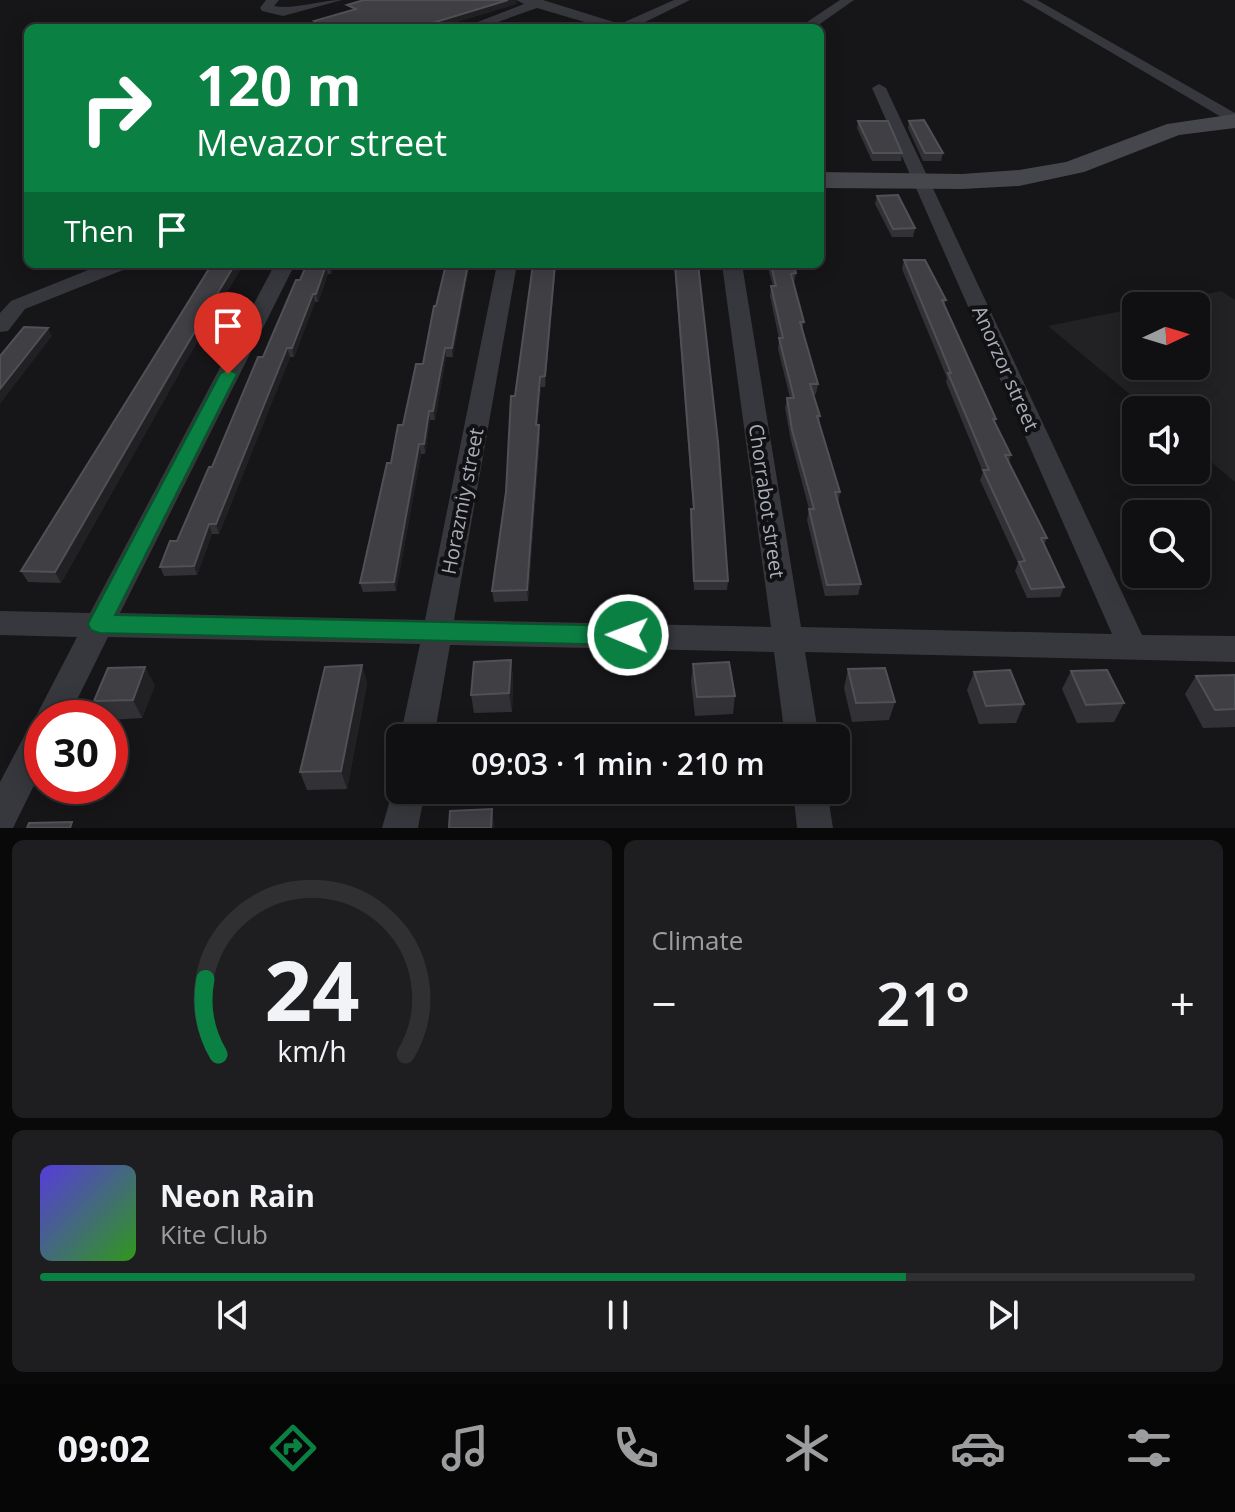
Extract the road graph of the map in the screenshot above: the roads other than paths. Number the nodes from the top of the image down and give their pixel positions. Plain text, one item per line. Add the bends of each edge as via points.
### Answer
1 (273, 0) edge
2 (336, 0) edge
3 (522, 0) edge
4 (684, 0) edge
5 (848, 0) edge
6 (1028, 0) edge
7 (542, 2) edge
8 (480, 24) edge
9 (608, 24) edge
10 (629, 24) edge
11 (811, 24) edge
12 (879, 88) dead end
13 (1235, 121) edge
14 (824, 180) edge
15 (921, 180) junction
16 (111, 268) edge
17 (283, 268) edge
18 (506, 268) edge
19 (733, 268) edge
20 (0, 326) edge
21 (0, 623) edge
22 (99, 624) junction
23 (438, 631) junction
24 (787, 639) junction
25 (1133, 647) junction
26 (1235, 649) edge
27 (60, 700) edge
28 (420, 724) edge
29 (800, 724) edge
30 (24, 770) edge
31 (405, 804) edge
32 (812, 804) edge
33 (0, 817) edge
34 (400, 828) edge
35 (815, 828) edge

1 - 2 street via 266,8 283,12
3 - 7 street
4 - 10 street
5 - 11 street
6 - 13 street
7 - 8 street
7 - 9 street
12 - 15 street, Anorzor street
13 - 15 street via 1158,134 1102,159 1047,174
14 - 15 street
15 - 25 street, Anorzor street
16 - 20 street via 18,305
17 - 22 street
18 - 23 street, Horazmiy street
19 - 24 street, Chorrabot street
21 - 22 street
22 - 23 street
22 - 27 street
23 - 24 street
23 - 28 street, Horazmiy street
24 - 25 street
24 - 29 street, Chorrabot street
25 - 26 street
30 - 33 street
31 - 34 street
32 - 35 street

